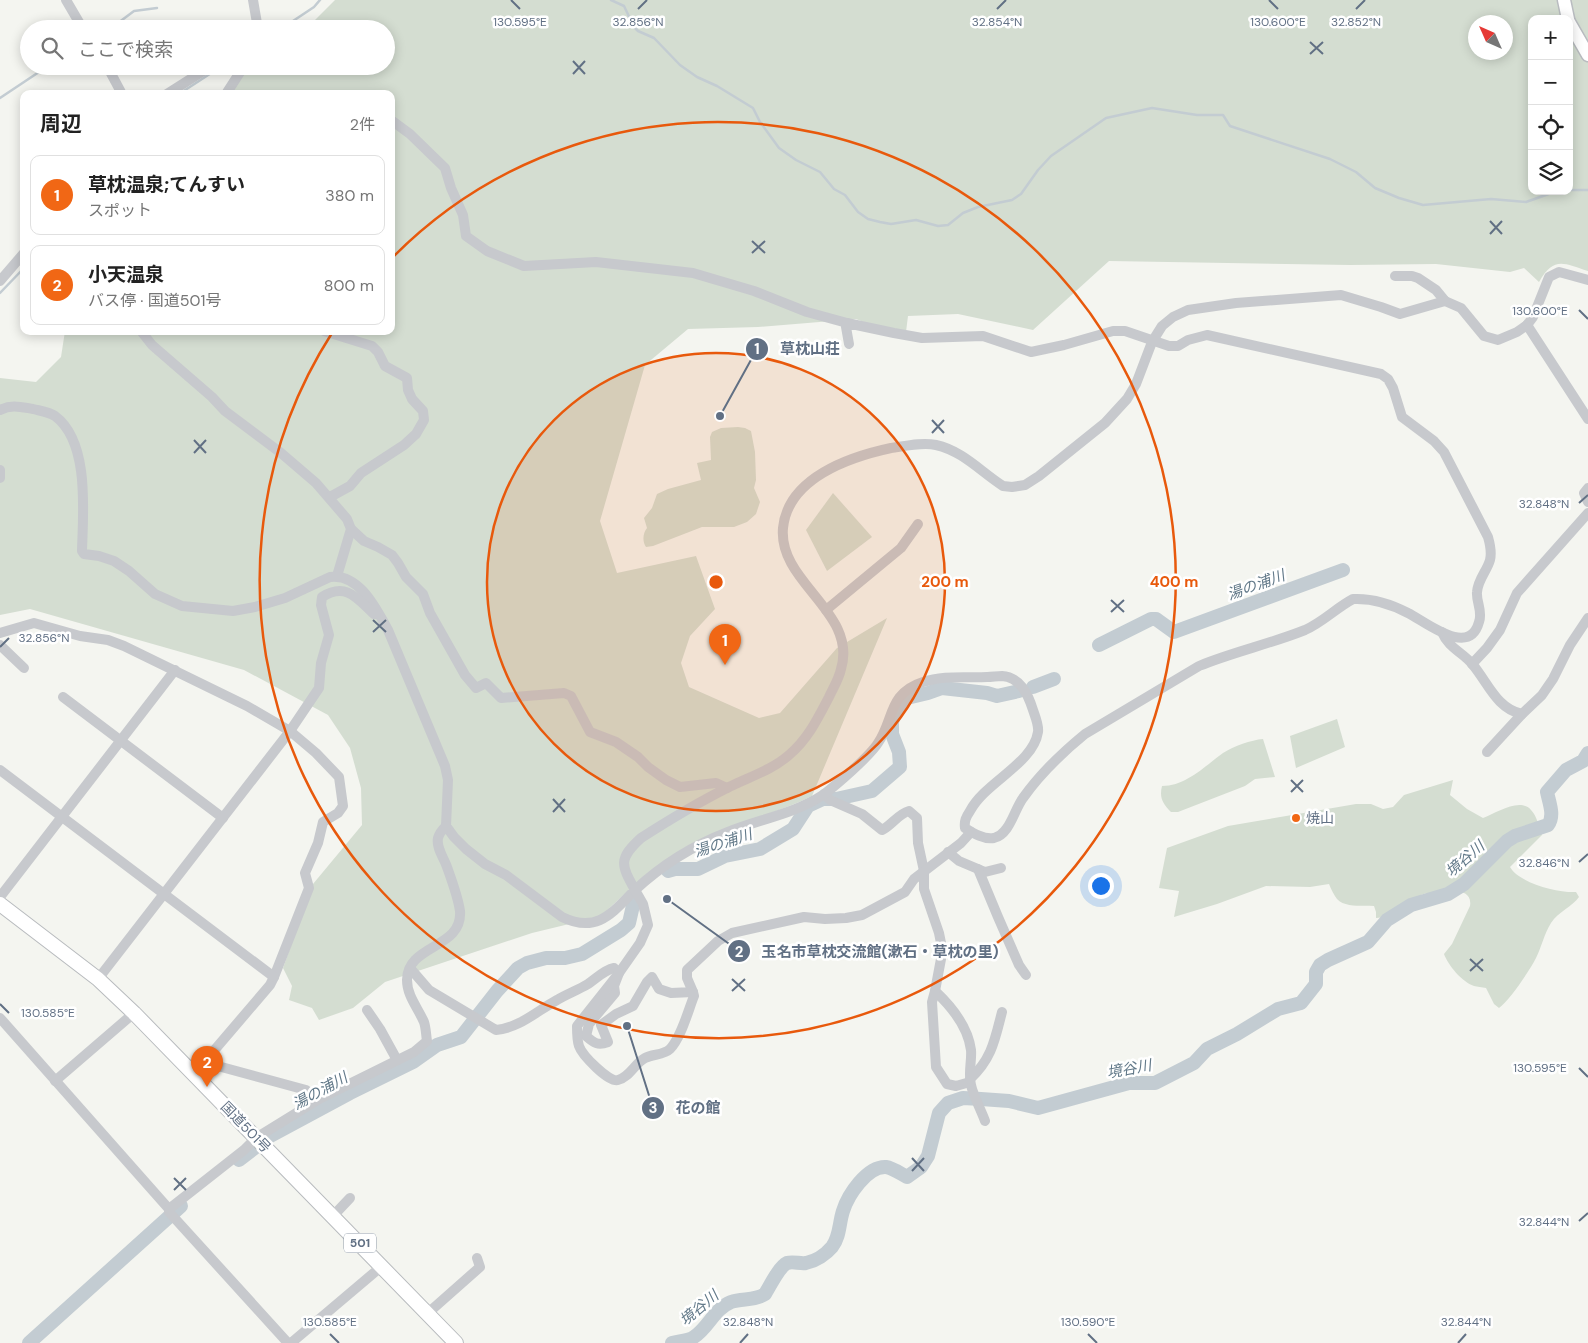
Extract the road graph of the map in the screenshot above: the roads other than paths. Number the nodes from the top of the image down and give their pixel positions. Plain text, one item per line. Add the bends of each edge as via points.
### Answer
1 (66, 0) edge
2 (254, 0) edge
3 (1564, 0) edge
4 (1568, 15) edge
5 (78, 20) edge
6 (257, 20) edge
7 (1573, 29) edge
8 (1588, 55) edge
9 (112, 75) edge
10 (197, 75) edge
11 (238, 75) edge
12 (120, 90) edge
13 (173, 90) edge
14 (229, 90) edge
15 (395, 123) edge
16 (20, 258) edge
17 (1395, 276) dead end
18 (1588, 280) edge
19 (0, 281) edge
20 (1445, 301) junction
21 (847, 323) junction
22 (1527, 325) junction
23 (144, 335) edge
24 (337, 335) edge
25 (1152, 342) junction
26 (849, 344) dead end
27 (0, 410) edge
28 (1588, 419) edge
29 (0, 470) edge
30 (0, 478) edge
31 (1588, 488) edge
32 (330, 497) junction
33 (1588, 502) edge
34 (1588, 513) edge
35 (918, 524) dead end
36 (351, 528) junction
37 (337, 576) junction
38 (826, 610) junction
39 (379, 614) junction
40 (1588, 618) edge
41 (1442, 632) junction
42 (0, 633) edge
43 (0, 645) edge
44 (1472, 664) junction
45 (24, 668) dead end
46 (175, 670) junction
47 (63, 697) dead end
48 (1522, 714) junction
49 (290, 731) junction
50 (121, 741) junction
51 (1486, 752) dead end
52 (0, 770) edge
53 (727, 788) junction
54 (827, 797) junction
55 (63, 817) junction
56 (223, 818) junction
57 (446, 826) junction
58 (971, 832) junction
59 (948, 852) junction
60 (1001, 868) dead end
61 (978, 869) junction
62 (924, 871) junction
63 (635, 890) junction
64 (164, 895) junction
65 (0, 897) edge
66 (0, 904) edge
67 (410, 968) junction
68 (619, 973) junction
69 (1026, 975) dead end
70 (274, 977) junction
71 (98, 979) junction
72 (935, 991) junction
73 (693, 992) junction
74 (367, 1010) dead end
75 (1002, 1012) dead end
76 (134, 1013) junction
77 (0, 1018) edge
78 (397, 1060) junction
79 (203, 1062) junction
80 (194, 1074) junction
81 (970, 1080) junction
82 (55, 1081) junction
83 (319, 1099) junction
84 (985, 1120) dead end
85 (259, 1141) junction
86 (350, 1198) dead end
87 (171, 1213) junction
88 (333, 1216) junction
89 (477, 1258) dead end
90 (382, 1266) junction
91 (428, 1313) junction
92 (289, 1343) edge
93 (456, 1343) edge

1 - 5 street
2 - 6 street
3 - 4 main road
7 - 8 main road
9 - 12 street
10 - 13 street
11 - 14 street
15 - 21 street via 445,168 463,215 466,236 479,247 512,262 524,266 596,262 693,273
16 - 19 street
17 - 20 street via 1418,278 1436,290
18 - 22 street via 1558,272 1549,278
20 - 22 street via 1461,308 1484,336 1498,340
20 - 25 street via 1400,314 1341,295 1197,308 1173,317 1162,326
21 - 25 street via 922,338 983,336 1031,352 1113,331 1125,331
21 - 26 street
22 - 28 street
23 - 32 street via 225,411 288,459
24 - 32 street via 372,346 384,366 407,378 408,390 423,411 424,420 404,445
25 - 38 street via 1136,384 1117,411 1025,485 1003,486 953,451 927,444 888,449 845,461 812,481 795,498 787,512 783,528 784,548
25 - 41 street via 1178,346 1207,335 1381,374 1388,380 1402,417 1444,452 1488,537 1491,549 1477,593 1481,612 1479,624 1472,634 1462,638
27 - 37 street via 9,406 23,407 56,417 68,431 81,466 82,552 114,561 167,601 182,606 233,611 285,598
29 - 30 street
31 - 33 street via 1584,493
32 - 36 street
34 - 44 street via 1517,593 1500,630
35 - 38 street via 901,548
36 - 37 street
36 - 53 street via 364,541 392,555 422,594 465,675 476,688 486,683 502,698 564,693 571,696 590,732 616,742 666,780 680,787 716,783
37 - 39 street via 364,592
38 - 53 street via 840,632 844,659 819,717 788,756
39 - 49 street via 374,614 353,594 340,590 322,597 329,635 321,663 319,688
39 - 57 street via 444,766 448,780
40 - 48 street via 1553,679
41 - 44 street via 1446,642
41 - 58 street via 1380,601 1353,599 1305,630 1199,666 1085,734 1022,798 1005,832 994,838
42 - 46 street via 34,623 108,640
43 - 45 street
44 - 48 street via 1496,698
46 - 49 street
46 - 50 street
47 - 50 street
48 - 51 street
49 - 56 street
49 - 70 street via 339,777 343,806 323,822 305,873 309,888
50 - 55 street
50 - 56 street
52 - 55 street
53 - 63 street via 630,847 624,871
54 - 58 street via 877,744 896,700 907,691 921,682 934,679 1003,676 1018,682 1026,692 1038,731 1033,745 1022,759 976,800 964,821 965,828
54 - 62 street via 862,814 882,830 903,813 909,812 917,818
54 - 63 street via 726,832 691,849 652,874
55 - 64 street
55 - 65 street
56 - 64 street
57 - 63 street via 478,859 572,922 595,923 604,919
57 - 67 street via 438,837 438,846 460,912 458,926 451,936 429,949
58 - 59 street
59 - 61 street
59 - 62 street
60 - 61 street via 985,872
61 - 69 street
62 - 72 street via 924,889 941,943
62 - 73 street via 904,892 862,915 825,920 804,917 732,934 718,941 687,970
63 - 68 street via 643,904 648,925
64 - 70 street
64 - 71 street
66 - 71 highway, 国道501号 / 501
67 - 68 street via 429,990 496,1030 525,1020 608,969 614,968
67 - 78 street via 407,980 428,1041
68 - 73 street via 615,993 589,1024 586,1036 594,1043 608,1042 601,1025 633,1006 652,978 658,988 671,993
68 - 73 street via 577,1026 579,1047 611,1080 627,1075 643,1059 671,1048
70 - 79 street
71 - 76 highway, 国道501号 / 501
72 - 81 street via 964,1029 971,1050
72 - 81 street via 932,1002 936,1067 947,1084 956,1086
74 - 78 street
75 - 81 street via 991,1051
76 - 80 highway, 国道501号 / 501
76 - 82 street
77 - 82 street
78 - 83 street
79 - 80 street
79 - 83 street via 306,1090
80 - 85 highway, 国道501号 / 501
81 - 84 street
82 - 87 street
83 - 85 street
85 - 87 street via 236,1156
85 - 88 highway, 国道501号 / 501
86 - 88 street
87 - 92 street
88 - 90 highway, 国道501号 / 501
89 - 91 street via 480,1267
90 - 91 highway, 国道501号 / 501
90 - 92 street
91 - 93 highway, 国道501号 / 501

